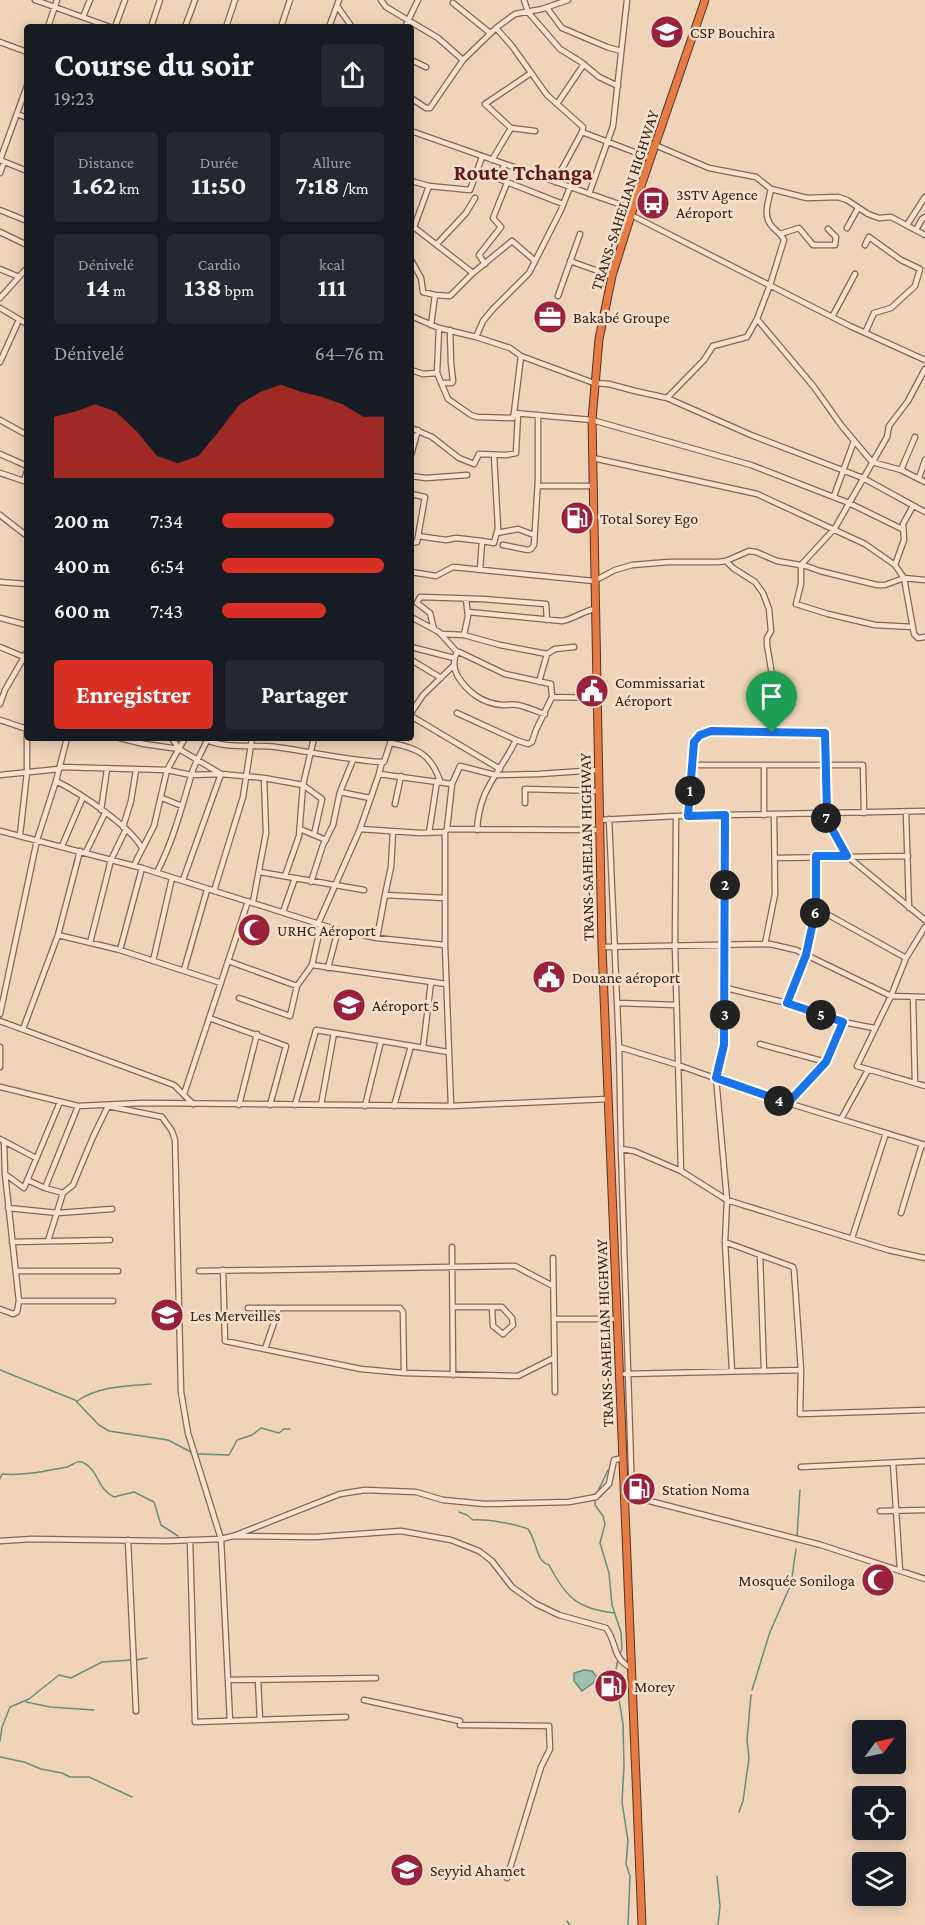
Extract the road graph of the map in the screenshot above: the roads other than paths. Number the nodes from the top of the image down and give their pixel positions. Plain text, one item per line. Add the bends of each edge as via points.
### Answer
1 (35, 0) edge
2 (57, 0) edge
3 (90, 0) edge
4 (125, 0) edge
5 (160, 0) edge
6 (195, 0) edge
7 (236, 0) edge
8 (290, 0) edge
9 (339, 0) edge
10 (381, 0) edge
11 (418, 0) edge
12 (524, 0) edge
13 (568, 0) edge
14 (627, 0) edge
15 (705, 0) edge
16 (453, 3) dead end
17 (337, 6) junction
18 (55, 7) junction
19 (547, 8) junction
20 (528, 12) junction
21 (83, 17) junction
22 (408, 21) junction
23 (49, 24) edge
24 (98, 24) edge
25 (116, 24) edge
26 (152, 24) edge
27 (186, 24) edge
28 (227, 24) edge
29 (282, 24) edge
30 (330, 24) edge
31 (350, 24) edge
32 (406, 24) edge
33 (413, 24) edge
34 (414, 24) edge
35 (496, 28) junction
36 (490, 33) junction
37 (0, 42) edge
38 (24, 51) edge
39 (621, 51) junction
40 (464, 60) junction
41 (414, 62) edge
42 (584, 64) junction
43 (426, 68) dead end
44 (531, 73) junction
45 (618, 86) junction
46 (24, 94) edge
47 (414, 100) edge
48 (557, 104) junction
49 (17, 114) junction
50 (24, 117) edge
51 (511, 128) junction
52 (535, 131) dead end
53 (414, 132) edge
54 (582, 132) junction
55 (608, 143) junction
56 (655, 146) junction
57 (483, 157) junction
58 (650, 158) junction
59 (492, 160) junction
60 (1, 161) edge
61 (504, 165) junction
62 (24, 170) edge
63 (0, 173) edge
64 (414, 182) edge
65 (555, 182) junction
66 (507, 183) junction
67 (429, 186) junction
68 (570, 187) junction
69 (771, 189) junction
70 (589, 194) junction
71 (925, 197) edge
72 (475, 198) dead end
73 (563, 204) junction
74 (858, 208) junction
75 (0, 210) edge
76 (632, 212) junction
77 (925, 217) edge
78 (24, 220) edge
79 (414, 221) edge
80 (907, 225) junction
81 (414, 227) edge
82 (847, 228) dead end
83 (828, 229) dead end
84 (916, 230) junction
85 (0, 232) edge
86 (580, 234) dead end
87 (780, 234) junction
88 (925, 235) edge
89 (24, 243) edge
90 (437, 244) junction
91 (865, 245) dead end
92 (534, 261) junction
93 (570, 261) junction
94 (485, 264) junction
95 (414, 265) edge
96 (0, 269) edge
97 (923, 269) edge
98 (24, 271) edge
99 (473, 273) junction
100 (855, 274) dead end
101 (612, 276) junction
102 (19, 277) junction
103 (770, 285) junction
104 (435, 295) junction
105 (558, 296) dead end
106 (0, 298) edge
107 (0, 309) edge
108 (414, 317) edge
109 (832, 317) junction
110 (757, 319) junction
111 (19, 320) junction
112 (24, 322) edge
113 (431, 325) junction
114 (439, 328) junction
115 (450, 330) junction
116 (865, 333) junction
117 (476, 337) junction
118 (521, 356) junction
119 (925, 360) edge
120 (0, 362) edge
121 (925, 369) edge
122 (414, 371) edge
123 (437, 373) junction
124 (441, 383) junction
125 (594, 383) junction
126 (668, 398) junction
127 (516, 413) junction
128 (538, 414) junction
129 (0, 420) edge
130 (592, 420) junction
131 (414, 429) edge
132 (418, 430) junction
133 (24, 433) edge
134 (915, 437) dead end
135 (854, 441) junction
136 (414, 444) edge
137 (0, 454) edge
138 (494, 455) junction
139 (593, 458) junction
140 (925, 460) edge
141 (872, 462) junction
142 (24, 463) edge
143 (844, 470) junction
144 (901, 470) junction
145 (0, 473) edge
146 (467, 475) dead end
147 (414, 476) edge
148 (863, 478) junction
149 (919, 478) junction
150 (24, 481) edge
151 (925, 482) edge
152 (538, 486) junction
153 (593, 486) junction
154 (414, 494) edge
155 (834, 496) junction
156 (849, 502) junction
157 (914, 506) junction
158 (925, 512) edge
159 (0, 515) edge
160 (835, 528) junction
161 (902, 529) junction
162 (496, 533) junction
163 (24, 534) edge
164 (534, 535) junction
165 (418, 536) junction
166 (482, 541) junction
167 (414, 543) edge
168 (502, 545) dead end
169 (726, 561) junction
170 (801, 565) junction
171 (895, 565) junction
172 (480, 570) junction
173 (414, 572) edge
174 (904, 578) junction
175 (925, 580) edge
176 (594, 581) junction
177 (0, 582) edge
178 (24, 584) edge
179 (466, 599) junction
180 (483, 599) junction
181 (595, 609) junction
182 (468, 612) junction
183 (480, 613) junction
184 (0, 618) edge
185 (414, 619) edge
186 (547, 620) junction
187 (24, 624) edge
188 (913, 627) junction
189 (434, 629) junction
190 (442, 634) junction
191 (464, 635) junction
192 (925, 637) edge
193 (0, 646) edge
194 (414, 647) edge
195 (574, 647) dead end
196 (457, 652) junction
197 (547, 654) junction
198 (24, 655) edge
199 (24, 657) edge
200 (454, 658) junction
201 (414, 662) edge
202 (454, 665) junction
203 (441, 678) junction
204 (539, 682) junction
205 (552, 697) junction
206 (597, 698) junction
207 (0, 704) edge
208 (414, 710) edge
209 (457, 713) dead end
210 (545, 714) junction
211 (414, 717) edge
212 (0, 720) edge
213 (24, 726) edge
214 (772, 733) junction
215 (516, 740) junction
216 (27, 741) edge
217 (66, 741) edge
218 (132, 741) edge
219 (174, 741) edge
220 (183, 741) edge
221 (205, 741) edge
222 (219, 741) edge
223 (252, 741) edge
224 (313, 741) edge
225 (392, 741) edge
226 (394, 741) edge
227 (251, 746) junction
228 (179, 749) junction
229 (311, 753) junction
230 (198, 760) junction
231 (353, 760) junction
232 (382, 762) junction
233 (691, 765) junction
234 (826, 765) junction
235 (764, 766) junction
236 (59, 768) junction
237 (107, 769) junction
238 (500, 769) junction
239 (136, 770) junction
240 (167, 770) junction
241 (598, 770) junction
242 (27, 772) junction
243 (221, 774) junction
244 (379, 774) junction
245 (0, 775) edge
246 (191, 775) junction
247 (495, 775) junction
248 (247, 776) junction
249 (401, 776) junction
250 (264, 778) junction
251 (56, 781) junction
252 (438, 781) junction
253 (453, 784) junction
254 (303, 785) junction
255 (599, 791) junction
256 (340, 792) junction
257 (83, 797) junction
258 (162, 798) junction
259 (370, 798) junction
260 (525, 803) dead end
261 (395, 804) dead end
262 (182, 806) junction
263 (103, 812) junction
264 (906, 812) junction
265 (925, 812) edge
266 (825, 813) junction
267 (864, 813) junction
268 (774, 814) junction
269 (725, 815) junction
270 (764, 815) junction
271 (676, 816) junction
272 (688, 816) junction
273 (609, 819) junction
274 (599, 820) junction
275 (125, 828) junction
276 (300, 829) junction
277 (360, 829) junction
278 (477, 830) junction
279 (599, 830) junction
280 (0, 831) edge
281 (446, 831) junction
282 (393, 832) junction
283 (429, 832) junction
284 (20, 835) junction
285 (314, 835) junction
286 (37, 840) junction
287 (326, 840) junction
288 (62, 846) junction
289 (142, 848) junction
290 (83, 851) junction
291 (816, 856) junction
292 (847, 856) junction
293 (908, 856) junction
294 (775, 858) junction
295 (111, 860) junction
296 (134, 865) junction
297 (141, 868) junction
298 (157, 872) junction
299 (260, 872) junction
300 (285, 876) junction
301 (172, 878) junction
302 (294, 878) junction
303 (183, 880) junction
304 (311, 882) junction
305 (334, 885) junction
306 (207, 890) junction
307 (364, 890) dead end
308 (214, 891) junction
309 (385, 895) junction
310 (445, 898) junction
311 (250, 902) junction
312 (816, 908) junction
313 (909, 908) junction
314 (283, 912) junction
315 (925, 920) edge
316 (320, 924) junction
317 (925, 927) edge
318 (338, 930) junction
319 (58, 935) junction
320 (376, 938) junction
321 (90, 943) junction
322 (765, 944) junction
323 (445, 945) junction
324 (726, 945) junction
325 (675, 946) junction
326 (602, 947) junction
327 (614, 947) junction
328 (120, 950) junction
329 (806, 955) junction
330 (906, 958) junction
331 (153, 961) junction
332 (228, 961) junction
333 (312, 965) junction
334 (328, 968) junction
335 (183, 970) junction
336 (221, 982) junction
337 (431, 982) junction
338 (446, 984) junction
339 (297, 987) junction
340 (726, 988) junction
341 (891, 996) junction
342 (914, 997) junction
343 (925, 997) edge
344 (239, 998) dead end
345 (618, 1003) junction
346 (787, 1003) junction
347 (676, 1005) junction
348 (0, 1014) edge
349 (209, 1018) junction
350 (0, 1021) edge
351 (843, 1022) junction
352 (874, 1028) junction
353 (22, 1029) junction
354 (334, 1033) junction
355 (256, 1034) junction
356 (381, 1041) junction
357 (760, 1044) dead end
358 (411, 1046) junction
359 (0, 1047) edge
360 (619, 1047) junction
361 (423, 1048) junction
362 (448, 1052) junction
363 (607, 1060) junction
364 (0, 1061) edge
365 (618, 1062) junction
366 (826, 1062) junction
367 (678, 1065) junction
368 (0, 1067) edge
369 (868, 1070) junction
370 (716, 1078) junction
371 (915, 1083) junction
372 (925, 1086) edge
373 (0, 1087) edge
374 (184, 1094) junction
375 (608, 1099) junction
376 (60, 1102) junction
377 (788, 1103) junction
378 (193, 1104) junction
379 (239, 1105) junction
380 (270, 1105) junction
381 (295, 1105) junction
382 (321, 1105) junction
383 (78, 1106) junction
384 (108, 1106) junction
385 (365, 1106) junction
386 (394, 1106) junction
387 (451, 1106) junction
388 (841, 1119) junction
389 (886, 1133) junction
390 (2, 1140) edge
391 (923, 1144) edge
392 (621, 1149) junction
393 (36, 1158) junction
394 (681, 1171) junction
395 (5, 1174) junction
396 (27, 1180) junction
397 (45, 1188) junction
398 (63, 1192) junction
399 (727, 1200) junction
400 (8, 1208) junction
401 (112, 1209) dead end
402 (58, 1212) junction
403 (901, 1213) dead end
404 (852, 1238) junction
405 (110, 1240) dead end
406 (48, 1241) junction
407 (12, 1242) junction
408 (725, 1242) junction
409 (452, 1247) dead end
410 (760, 1255) junction
411 (553, 1258) dead end
412 (925, 1258) edge
413 (452, 1267) junction
414 (223, 1270) junction
415 (16, 1271) junction
416 (118, 1271) dead end
417 (199, 1271) dead end
418 (553, 1286) junction
419 (19, 1301) junction
420 (113, 1301) dead end
421 (453, 1307) junction
422 (492, 1307) junction
423 (248, 1308) dead end
424 (279, 1308) junction
425 (0, 1310) edge
426 (554, 1319) junction
427 (617, 1319) junction
428 (265, 1349) junction
429 (554, 1358) junction
430 (801, 1370) junction
431 (732, 1371) junction
432 (764, 1371) junction
433 (404, 1373) junction
434 (620, 1374) junction
435 (628, 1374) junction
436 (453, 1376) junction
437 (555, 1392) dead end
438 (925, 1410) edge
439 (623, 1458) junction
440 (925, 1461) edge
441 (893, 1463) junction
442 (801, 1467) dead end
443 (628, 1496) junction
444 (896, 1510) junction
445 (925, 1510) edge
446 (880, 1511) dead end
447 (233, 1536) junction
448 (221, 1539) junction
449 (128, 1540) junction
450 (190, 1540) junction
451 (0, 1541) edge
452 (900, 1571) junction
453 (925, 1579) edge
454 (631, 1668) junction
455 (376, 1678) dead end
456 (228, 1680) junction
457 (258, 1680) junction
458 (364, 1700) dead end
459 (136, 1711) dead end
460 (346, 1717) dead end
461 (230, 1720) junction
462 (260, 1720) junction
463 (507, 1878) dead end
464 (642, 1925) edge

1 - 18 street
2 - 18 street
3 - 21 street
4 - 25 street
5 - 26 street
6 - 27 street
7 - 28 street
8 - 29 street
9 - 17 street
10 - 22 street
11 - 22 street
12 - 20 street
13 - 19 street
14 - 39 street
15 - 56 highway, TRANS-SAHELIAN HIGHWAY
16 - 36 street
17 - 30 street
17 - 31 street
18 - 21 street
18 - 23 street
19 - 20 street
19 - 39 street via 562,28
20 - 35 street via 515,14
20 - 42 street via 560,49
21 - 24 street
22 - 32 street
22 - 33 street
34 - 40 street
35 - 36 street
35 - 44 street
36 - 40 street
37 - 38 street
39 - 45 street
40 - 47 street via 430,108
41 - 43 street
42 - 45 street
42 - 48 street
44 - 48 street
44 - 51 street via 485,104
45 - 55 street
46 - 49 street
48 - 54 street via 583,127
49 - 50 street
49 - 60 street
51 - 52 street
51 - 59 street
53 - 57 street
54 - 55 street
54 - 65 street
55 - 58 street
55 - 70 street
56 - 58 highway, TRANS-SAHELIAN HIGHWAY
56 - 69 street via 709,168 756,177
57 - 59 street
57 - 67 street via 470,190
58 - 76 highway, TRANS-SAHELIAN HIGHWAY
59 - 61 street
60 - 62 street
60 - 63 street
61 - 65 street
61 - 66 street via 498,178
64 - 67 street
65 - 68 street
66 - 73 street
66 - 94 street via 493,218 500,228 479,255
67 - 79 street
68 - 70 street
68 - 73 street
69 - 74 street via 807,198 838,197
69 - 87 street via 766,214
70 - 76 street
71 - 80 street
72 - 90 street
73 - 92 street
74 - 80 street
74 - 82 street
75 - 78 street
76 - 101 highway, TRANS-SAHELIAN HIGHWAY
76 - 103 street
77 - 84 street
80 - 84 street
81 - 90 street
83 - 87 street via 836,237 835,245 813,245 799,228
84 - 88 street
85 - 89 street
86 - 93 street
87 - 103 street via 784,240
90 - 99 street
91 - 97 street via 869,237 901,260
92 - 94 street via 512,241
92 - 117 street via 529,273 483,321
93 - 101 street
93 - 105 street
94 - 99 street
95 - 104 street via 423,292
96 - 102 street
97 - 116 street via 915,286 891,308 874,313
98 - 102 street
99 - 104 street via 450,296
100 - 109 street
101 - 125 highway, TRANS-SAHELIAN HIGHWAY
102 - 106 street
103 - 109 street
103 - 110 street
104 - 113 street
107 - 111 street
108 - 113 street
109 - 116 street
110 - 126 street via 747,337 713,346
110 - 135 street
111 - 112 street
111 - 120 street
113 - 114 street
114 - 115 street
114 - 123 street
115 - 117 street
115 - 124 street via 453,381
116 - 119 street
117 - 118 street via 510,348
118 - 125 street
118 - 127 street
121 - 141 street via 889,426
122 - 123 street
123 - 124 street
124 - 127 street via 448,399 471,415 513,418
125 - 126 street
125 - 130 highway, TRANS-SAHELIAN HIGHWAY
126 - 143 street
127 - 128 street
127 - 138 street via 517,452
128 - 130 street
128 - 152 street
129 - 133 street
130 - 139 highway, TRANS-SAHELIAN HIGHWAY
130 - 155 street via 760,468
131 - 132 street
132 - 136 street
132 - 138 street via 474,464 479,453
134 - 144 street
135 - 141 street
135 - 143 street
137 - 142 street
138 - 162 street
139 - 153 highway, TRANS-SAHELIAN HIGHWAY
139 - 160 street via 757,494
140 - 149 street
141 - 144 street
141 - 148 street
143 - 148 street
143 - 155 street
144 - 149 street
145 - 150 street
146 - 147 street
148 - 156 street
148 - 157 street
149 - 151 street
152 - 153 street
152 - 164 street
153 - 176 highway, TRANS-SAHELIAN HIGHWAY
154 - 165 street via 425,496
155 - 156 street
156 - 160 street
156 - 161 street
157 - 158 street
157 - 161 street
159 - 163 street
160 - 170 street
160 - 171 street
161 - 171 street via 904,540
162 - 164 street via 518,529
162 - 166 street via 493,543
164 - 168 street via 531,549
165 - 166 street
165 - 167 street
166 - 172 street
169 - 170 street via 749,551
169 - 176 street via 632,565
169 - 214 street via 755,582 769,609
170 - 174 street via 877,585
170 - 188 street via 796,604 875,625
171 - 174 street
172 - 173 street via 453,567 436,576
172 - 176 street
174 - 175 street
174 - 188 street
176 - 181 highway, TRANS-SAHELIAN HIGHWAY
177 - 178 street
179 - 180 street
179 - 182 street
179 - 189 street via 418,598 417,603 430,613
180 - 183 street
180 - 186 street via 546,604
181 - 186 street via 568,620
181 - 206 highway, TRANS-SAHELIAN HIGHWAY
182 - 183 street
182 - 191 street
183 - 186 street
184 - 187 street
185 - 189 street
188 - 192 street via 916,636
189 - 190 street
190 - 191 street
190 - 196 street
191 - 197 street
193 - 198 street
194 - 200 street
195 - 197 street
196 - 200 street
196 - 204 street via 505,674
197 - 204 street
199 - 207 street
200 - 202 street
201 - 203 street
202 - 203 street
202 - 210 street via 462,683 476,697
203 - 208 street
204 - 205 street via 552,684
205 - 206 street
205 - 210 street
206 - 241 highway, TRANS-SAHELIAN HIGHWAY
209 - 215 street
210 - 215 street via 532,742
211 - 238 street
212 - 213 street
214 - 233 street via 706,732 694,742
214 - 234 street via 825,733
215 - 238 street
216 - 242 street
217 - 236 street
218 - 228 street
219 - 228 street
220 - 228 street
221 - 230 street
222 - 227 street
223 - 227 street
224 - 229 street
225 - 232 street
226 - 252 street via 425,754
227 - 229 street
227 - 248 street
228 - 230 street
228 - 240 street
229 - 231 street
229 - 254 street
230 - 243 street
230 - 246 street
231 - 232 street
231 - 256 street
232 - 244 street
233 - 235 street
233 - 272 street
234 - 235 street
234 - 266 street
234 - 267 street via 863,765
235 - 270 street
236 - 237 street
236 - 242 street
236 - 251 street
237 - 239 street
237 - 263 street
238 - 247 street
239 - 240 street
239 - 275 street
240 - 246 street
240 - 258 street
241 - 247 street
241 - 255 highway, TRANS-SAHELIAN HIGHWAY
242 - 245 street
242 - 284 street
243 - 246 street
243 - 248 street
243 - 303 street
244 - 249 street
244 - 259 street
246 - 262 street
247 - 253 street via 460,766
247 - 278 street via 483,797
248 - 250 street
248 - 308 street
249 - 252 street
249 - 261 street
250 - 254 street
250 - 299 street via 266,833
251 - 257 street
251 - 286 street
252 - 253 street
252 - 283 street
253 - 281 street
254 - 276 street
254 - 285 street via 322,800
255 - 260 street via 525,789
255 - 274 highway, TRANS-SAHELIAN HIGHWAY
256 - 259 street
256 - 287 street
257 - 263 street
257 - 288 street
258 - 262 street
258 - 289 street
259 - 277 street
262 - 298 street via 169,849
263 - 275 street
263 - 290 street
264 - 265 street
264 - 267 street
264 - 293 street
266 - 267 street
266 - 268 street
266 - 292 street
268 - 270 street
268 - 294 street
269 - 270 street
269 - 272 street
269 - 324 street
271 - 272 street
271 - 273 street
271 - 325 street
273 - 274 street
273 - 327 street
274 - 279 highway, TRANS-SAHELIAN HIGHWAY
275 - 289 street
275 - 295 street
276 - 285 street
276 - 300 street
277 - 282 street
277 - 305 street
278 - 279 street
278 - 281 street
279 - 326 highway, TRANS-SAHELIAN HIGHWAY
280 - 284 street
281 - 283 street
281 - 310 street
282 - 283 street
282 - 309 street
284 - 286 street
285 - 287 street
286 - 288 street
286 - 348 street
287 - 304 street
288 - 290 street
289 - 296 street
290 - 295 street
290 - 319 street
291 - 292 street
291 - 294 street
291 - 312 street
292 - 293 street
292 - 313 street
293 - 313 street
294 - 322 street via 774,903
295 - 296 street
295 - 321 street
296 - 297 street
297 - 298 street
297 - 328 street
298 - 301 street
299 - 300 street
299 - 311 street
300 - 302 street
301 - 303 street
301 - 331 street
302 - 304 street
302 - 314 street
303 - 306 street
304 - 305 street
305 - 307 street
305 - 316 street
306 - 308 street
306 - 335 street
308 - 311 street
309 - 310 street
309 - 320 street
310 - 323 street
311 - 314 street
311 - 332 street
312 - 329 street
312 - 330 street
313 - 315 street
314 - 316 street
316 - 318 street
316 - 333 street
317 - 330 street
318 - 320 street
318 - 334 street
319 - 321 street
319 - 353 street
320 - 323 street
321 - 328 street
322 - 324 street
322 - 329 street
323 - 338 street
324 - 325 street
324 - 340 street
325 - 327 street
325 - 347 street
326 - 327 street
326 - 363 highway, TRANS-SAHELIAN HIGHWAY
327 - 345 street
328 - 331 street
329 - 341 street
329 - 346 street
330 - 341 street
331 - 335 street
332 - 336 street
332 - 339 street
333 - 334 street
333 - 339 street
334 - 337 street
335 - 336 street
336 - 349 street
337 - 338 street
337 - 361 street
338 - 362 street
339 - 344 street via 290,1016
340 - 346 street
340 - 370 street via 724,1045
341 - 342 street
341 - 352 street
342 - 343 street
342 - 371 street
345 - 347 street
345 - 360 street
346 - 351 street
347 - 367 street
349 - 355 street
349 - 374 street
350 - 353 street
351 - 352 street
351 - 366 street
352 - 369 street via 857,1066
353 - 374 street via 174,1085
354 - 356 street
354 - 381 street via 316,1030
354 - 382 street
355 - 379 street
355 - 380 street via 286,1047
356 - 358 street
356 - 385 street
357 - 366 street
358 - 361 street
358 - 386 street
359 - 364 street
360 - 365 street
360 - 367 street
361 - 362 street
362 - 387 street
363 - 365 street
363 - 375 highway, TRANS-SAHELIAN HIGHWAY
364 - 368 street
365 - 392 street
366 - 377 street
367 - 370 street
367 - 394 street
369 - 371 street
369 - 388 street
370 - 377 street
370 - 399 street
371 - 372 street
373 - 376 street
374 - 378 street
375 - 387 street
375 - 427 highway, TRANS-SAHELIAN HIGHWAY
376 - 383 street
376 - 393 street
377 - 388 street
378 - 379 street
378 - 384 street
379 - 380 street
380 - 381 street
381 - 382 street
382 - 385 street
383 - 384 street
383 - 397 street
384 - 398 street via 73,1185
384 - 448 street via 162,1117 175,1140 181,1392 188,1433
385 - 386 street
386 - 387 street
388 - 389 street
389 - 391 street
389 - 404 street
390 - 393 street
390 - 395 street
391 - 403 street
392 - 394 street
392 - 435 street
393 - 396 street
394 - 399 street
395 - 396 street via 24,1188
395 - 400 street
396 - 397 street
397 - 398 street
398 - 402 street
399 - 404 street
399 - 408 street
400 - 402 street
400 - 407 street
401 - 402 street
402 - 406 street
404 - 412 street
405 - 406 street
406 - 407 street
407 - 415 street
408 - 410 street
408 - 431 street
409 - 413 street
410 - 430 street via 794,1269
410 - 432 street
411 - 418 street
413 - 414 street
413 - 418 street via 515,1266
413 - 421 street
414 - 417 street
414 - 428 street via 225,1341
415 - 416 street
415 - 419 street
418 - 426 street
419 - 420 street
419 - 425 street via 14,1314
421 - 422 street
421 - 436 street
422 - 422 street via 502,1307 512,1318 513,1325 503,1334 493,1326
423 - 424 street
424 - 428 street
424 - 433 street via 400,1308
426 - 427 street
426 - 429 street
427 - 434 highway, TRANS-SAHELIAN HIGHWAY
428 - 433 street via 361,1369
429 - 436 street via 518,1376
429 - 437 street
430 - 432 street
430 - 438 street via 800,1414
431 - 432 street
431 - 435 street
433 - 436 street
434 - 435 street
434 - 439 highway, TRANS-SAHELIAN HIGHWAY
435 - 443 street
439 - 443 highway, TRANS-SAHELIAN HIGHWAY
439 - 447 street via 614,1460 609,1484 596,1497 569,1502 485,1504 443,1500 416,1492 365,1490 340,1494
440 - 441 street
441 - 442 street
441 - 444 street
443 - 452 street via 821,1545
443 - 454 highway, TRANS-SAHELIAN HIGHWAY
444 - 445 street
444 - 446 street
444 - 452 street
447 - 448 street
447 - 454 street via 316,1537 400,1531 451,1540 479,1551 512,1587 536,1604 558,1615 606,1628 616,1655
448 - 450 street
448 - 456 street
449 - 450 street
449 - 451 street
449 - 459 street
450 - 461 street via 195,1722
452 - 453 street
454 - 464 highway, TRANS-SAHELIAN HIGHWAY
455 - 457 street
456 - 457 street
456 - 461 street
457 - 462 street
458 - 463 street via 460,1723 549,1726 550,1749
460 - 462 street
461 - 462 street

